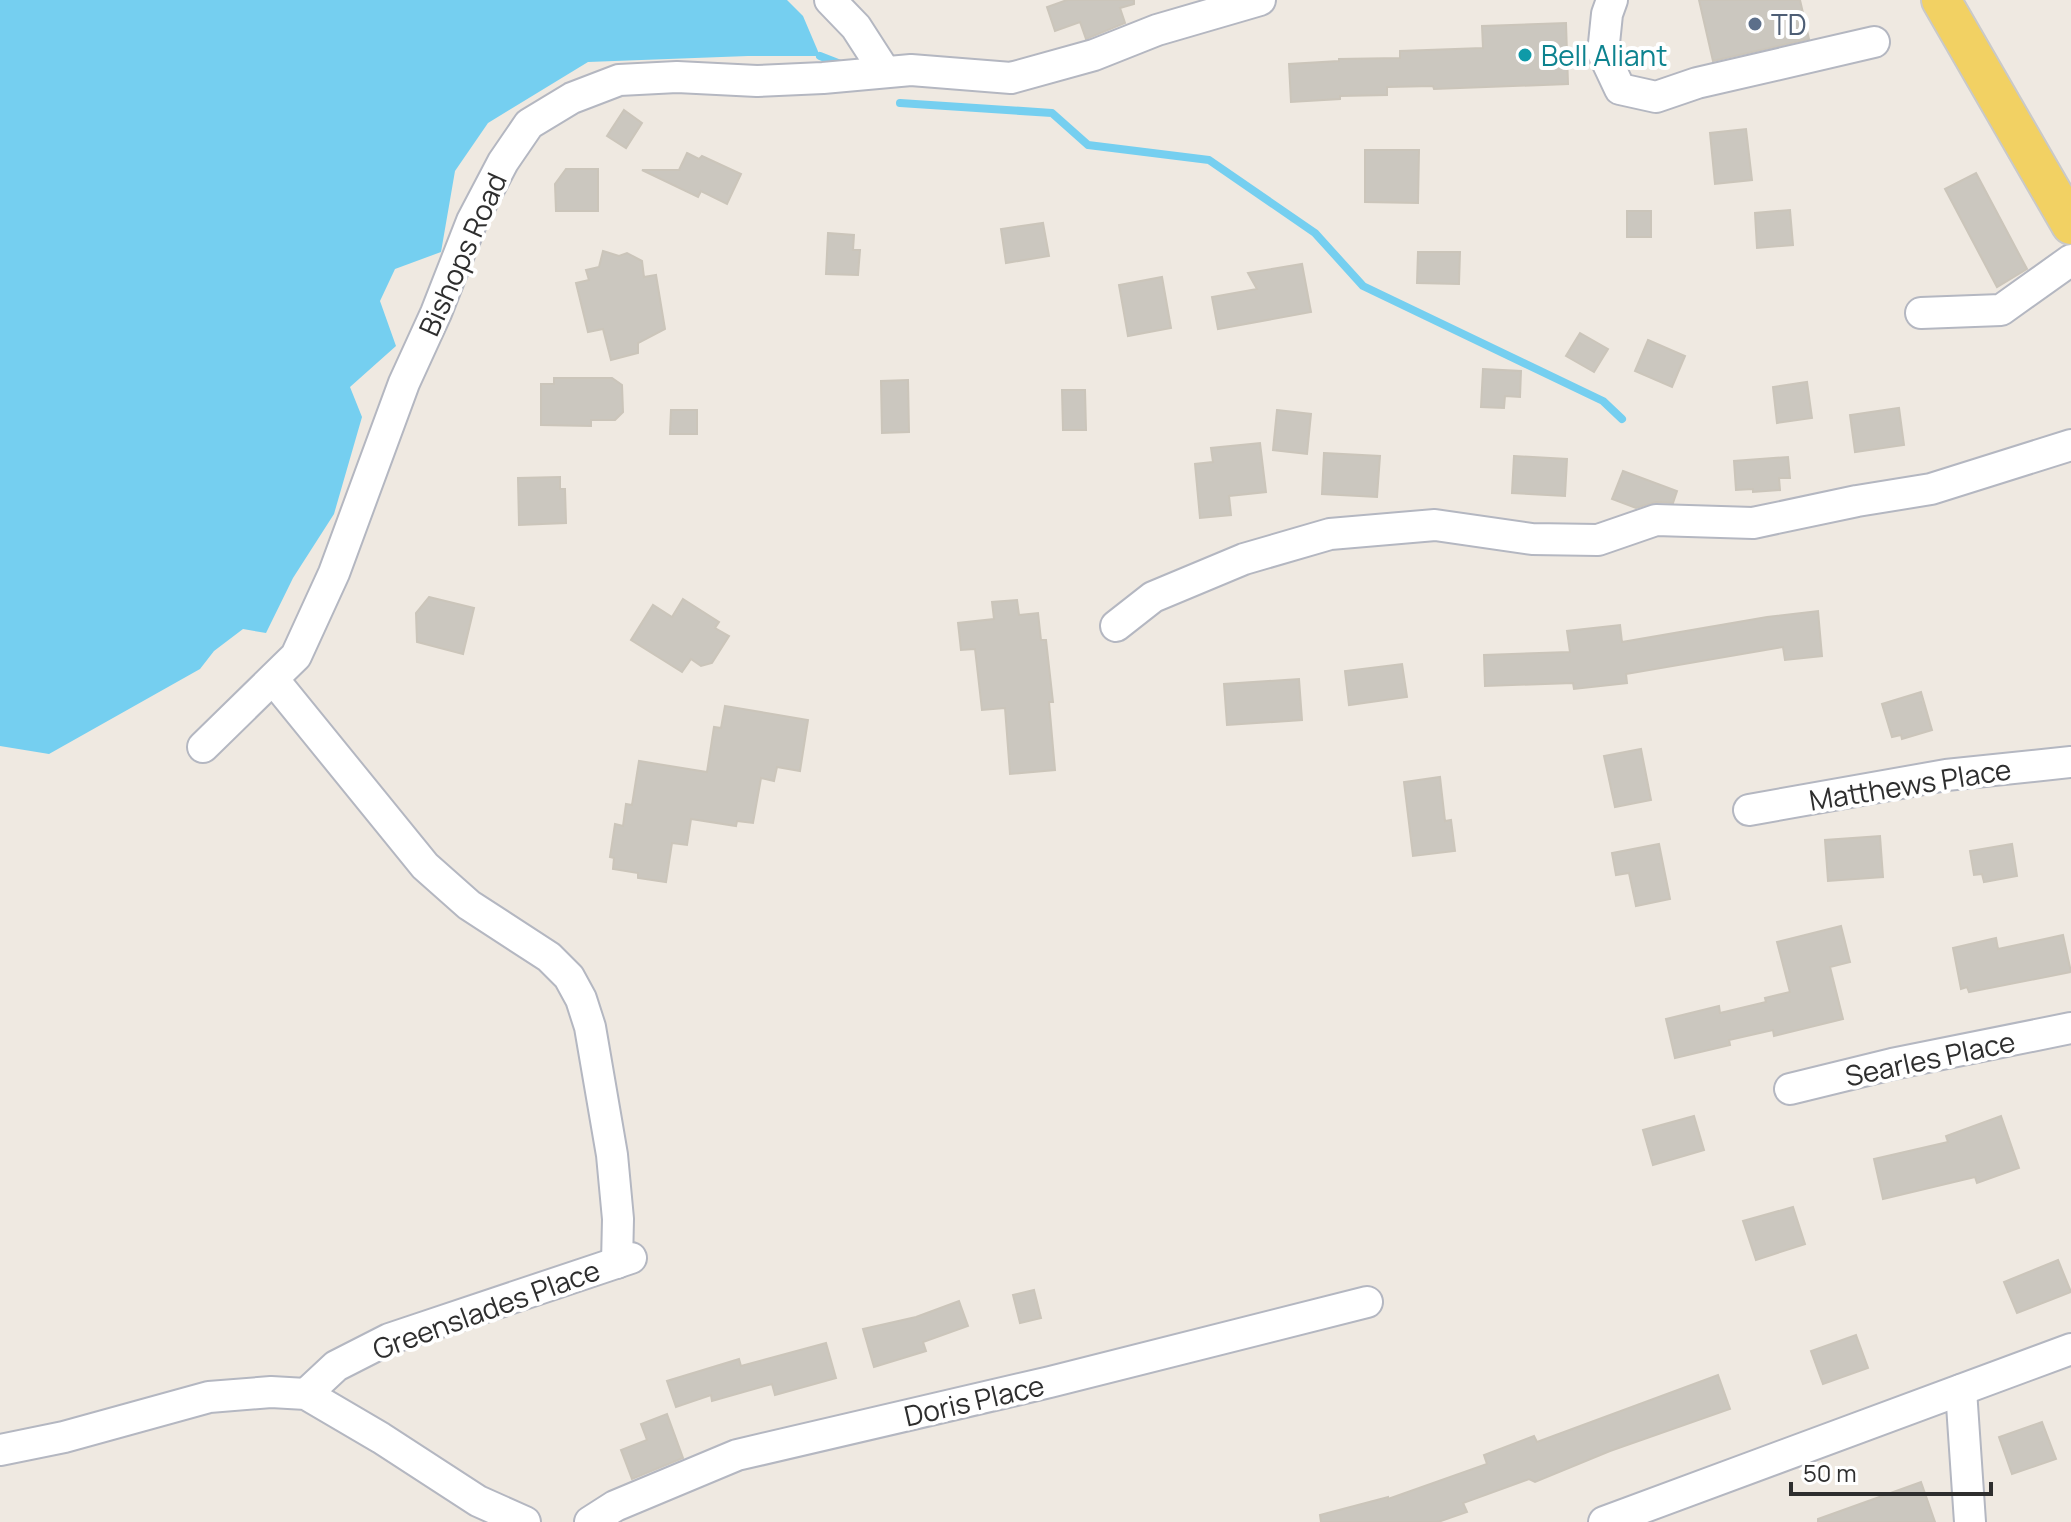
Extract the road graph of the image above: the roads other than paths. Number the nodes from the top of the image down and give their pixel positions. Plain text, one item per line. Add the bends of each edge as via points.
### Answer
1 (830, 0) edge
2 (1260, 0) edge
3 (1612, 0) edge
4 (1941, 0) edge
5 (1874, 42) dead end
6 (885, 72) junction
7 (2071, 225) edge
8 (2071, 260) edge
9 (1921, 313) dead end
10 (2071, 445) edge
11 (1116, 626) dead end
12 (273, 679) junction
13 (203, 747) dead end
14 (2071, 762) edge
15 (1749, 810) dead end
16 (2071, 1028) edge
17 (1790, 1089) dead end
18 (1367, 1302) dead end
19 (2071, 1349) edge
20 (1961, 1390) junction
21 (306, 1394) junction
22 (0, 1450) edge
23 (525, 1522) edge
24 (590, 1522) edge
25 (1604, 1522) edge
26 (1970, 1522) edge

1 - 6 street via 856,27
2 - 6 street, Bishops Road via 1011,78
3 - 5 street via 1603,53 1620,89 1656,97
4 - 7 main road
6 - 12 street, Bishops Road via 770,80 619,80 572,98 529,124 472,221 404,383 334,573 296,656
8 - 9 street via 2001,310
10 - 11 street via 1931,489 1753,523 1656,520 1598,540 1532,539 1435,525 1330,534 1244,559 1153,597
12 - 13 street, Bishops Road
12 - 21 street, Greenslades Place via 425,866 469,905 549,957 569,977 590,1027 624,1260 389,1339 336,1366
14 - 15 street, Matthews Place via 1946,775
16 - 17 street, Searles Place
18 - 24 street, Doris Place via 737,1455 615,1506
19 - 20 street
20 - 25 street
20 - 26 street
21 - 22 street via 209,1397
21 - 23 street via 478,1501

